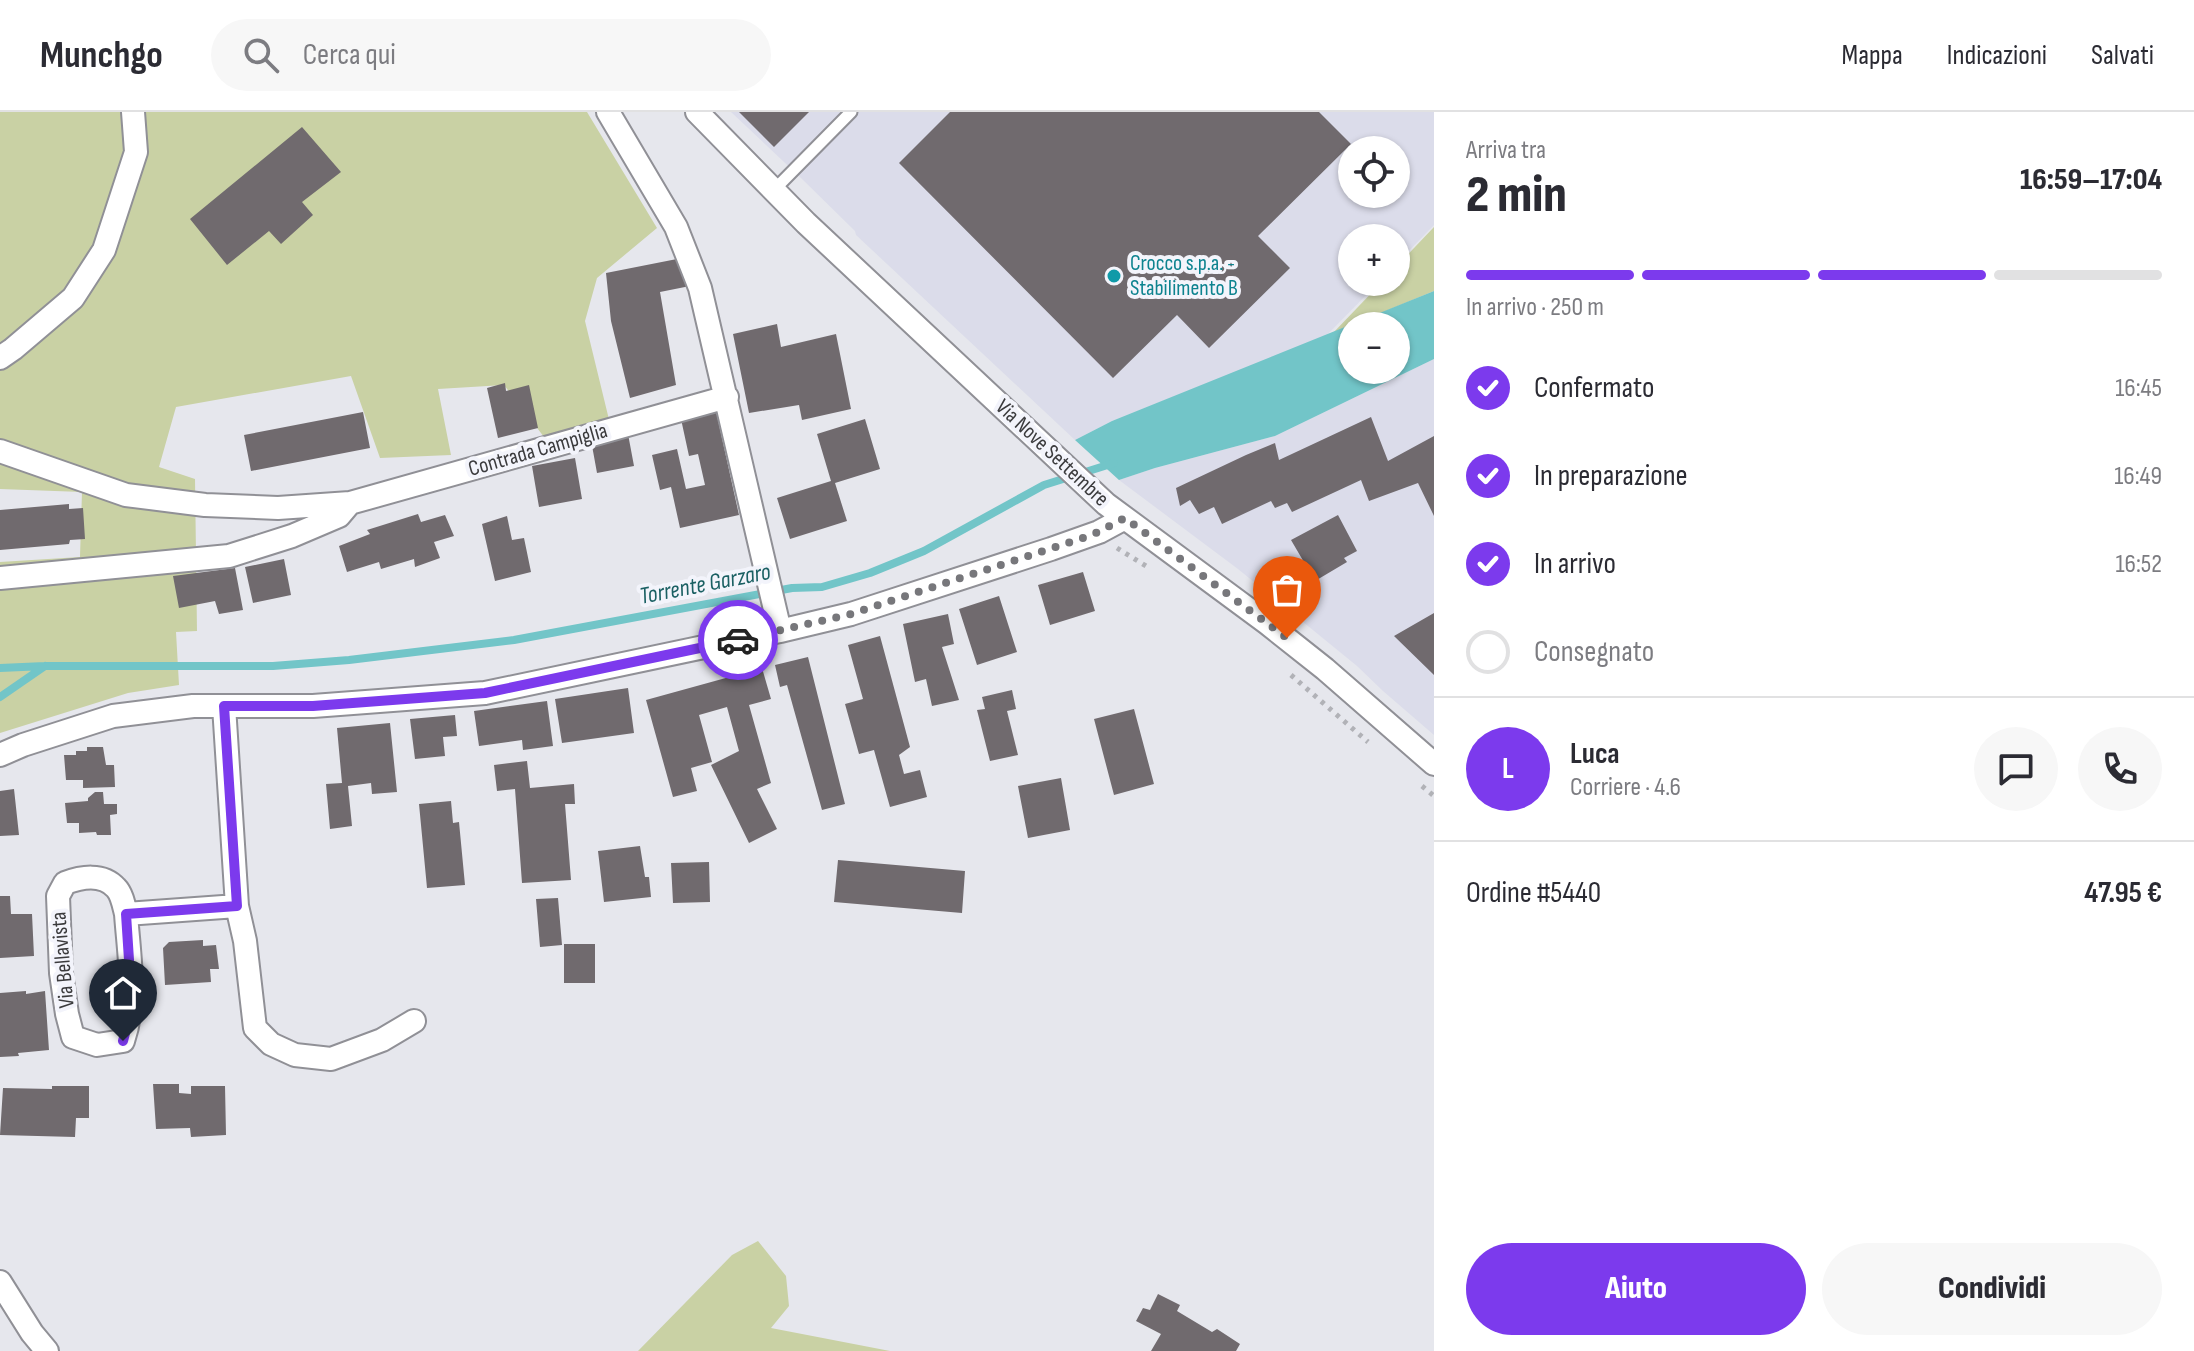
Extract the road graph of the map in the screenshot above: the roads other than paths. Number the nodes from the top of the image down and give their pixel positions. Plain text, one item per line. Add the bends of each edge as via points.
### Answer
1 (133, 112) edge
2 (608, 112) edge
3 (697, 112) edge
4 (851, 112) edge
5 (774, 190) junction
6 (0, 358) edge
7 (727, 397) junction
8 (0, 451) edge
9 (350, 503) junction
10 (1125, 518) junction
11 (0, 578) edge
12 (780, 631) junction
13 (224, 706) junction
14 (0, 755) edge
15 (1434, 764) edge
16 (237, 906) junction
17 (126, 914) junction
18 (414, 1021) dead end
19 (0, 1282) edge
20 (47, 1351) edge

1 - 6 street via 136,152 104,250 73,298
2 - 7 street via 676,227 700,288
3 - 5 street, Via Nove Settembre
4 - 5 lane
5 - 10 street, Via Nove Settembre
7 - 9 street, Contrada Campiglia
7 - 12 street
8 - 9 street, Contrada Campiglia via 126,495 278,508
9 - 11 street, Contrada Campiglia via 339,516 229,556
10 - 12 street via 1051,549 851,614
10 - 15 street, Via Nove Settembre via 1325,669
12 - 13 street via 485,693 313,706
13 - 14 street via 113,716
13 - 16 street
16 - 17 street
16 - 18 street via 255,1028 271,1044 295,1055 331,1059
17 - 17 street, Via Bellavista via 118,889 103,878 65,883 58,896 61,973 73,1037 97,1045 123,1041 129,1024
19 - 20 street

